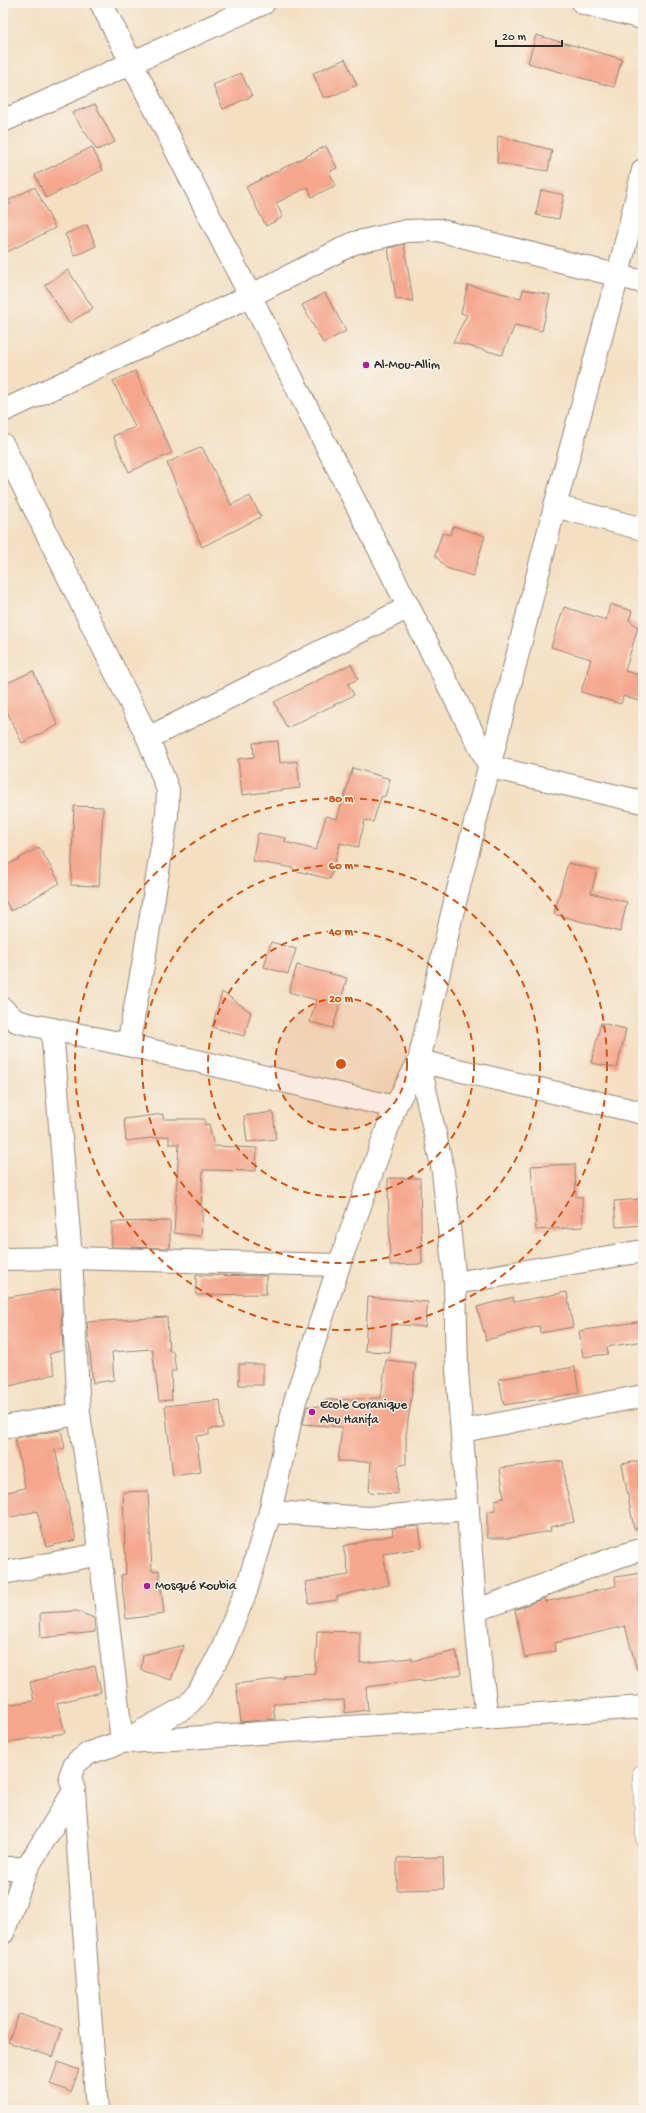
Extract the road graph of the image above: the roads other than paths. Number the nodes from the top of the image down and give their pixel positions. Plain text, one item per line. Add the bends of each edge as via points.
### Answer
1 (101, 3) edge
2 (264, 3) edge
3 (583, 3) edge
4 (643, 18) edge
5 (131, 62) junction
6 (3, 121) edge
7 (643, 170) edge
8 (618, 275) junction
9 (643, 282) edge
10 (250, 296) junction
11 (3, 411) edge
12 (3, 445) edge
13 (555, 506) junction
14 (643, 530) edge
15 (409, 607) junction
16 (148, 738) junction
17 (490, 767) junction
18 (643, 802) edge
19 (3, 1009) edge
20 (52, 1029) junction
21 (128, 1045) junction
22 (419, 1061) junction
23 (395, 1107) junction
24 (643, 1113) edge
25 (643, 1251) edge
26 (71, 1258) junction
27 (3, 1259) edge
28 (339, 1265) junction
29 (454, 1283) junction
30 (643, 1396) edge
31 (79, 1414) junction
32 (3, 1427) edge
33 (462, 1431) junction
34 (468, 1509) junction
35 (270, 1512) junction
36 (643, 1549) edge
37 (100, 1554) junction
38 (3, 1573) edge
39 (476, 1610) junction
40 (643, 1707) edge
41 (487, 1718) junction
42 (122, 1742) junction
43 (639, 1772) dead end
44 (74, 1792) junction
45 (643, 1842) edge
46 (3, 1868) edge
47 (27, 1868) junction
48 (3, 1933) edge
49 (97, 2110) edge

1 - 5 street
2 - 5 street
3 - 4 street
5 - 6 street
5 - 10 street
7 - 8 street
8 - 9 street
8 - 10 street via 438,230 407,231 354,243
8 - 13 street
10 - 11 street
10 - 15 street
12 - 16 street
13 - 14 street
13 - 17 street
15 - 16 street
15 - 17 street
16 - 21 street via 168,790 167,815
17 - 18 street
17 - 22 street via 452,914
19 - 20 street via 16,1021
20 - 21 street
20 - 26 street
21 - 23 street
22 - 23 street
22 - 24 street
22 - 29 street via 443,1171
23 - 28 street
25 - 29 street
26 - 27 street
26 - 28 street
26 - 31 street
28 - 35 street via 295,1400
29 - 33 street
30 - 33 street
31 - 32 street
31 - 37 street
33 - 34 street
34 - 35 street via 369,1518
34 - 39 street
35 - 42 street via 246,1591 222,1650 198,1693 186,1707
36 - 39 street via 609,1558
37 - 38 street
37 - 42 street
39 - 41 street
40 - 41 street
41 - 42 street
42 - 44 street via 89,1753 74,1766 70,1776
43 - 45 lane
44 - 47 street
44 - 49 street
46 - 47 street
47 - 48 street

